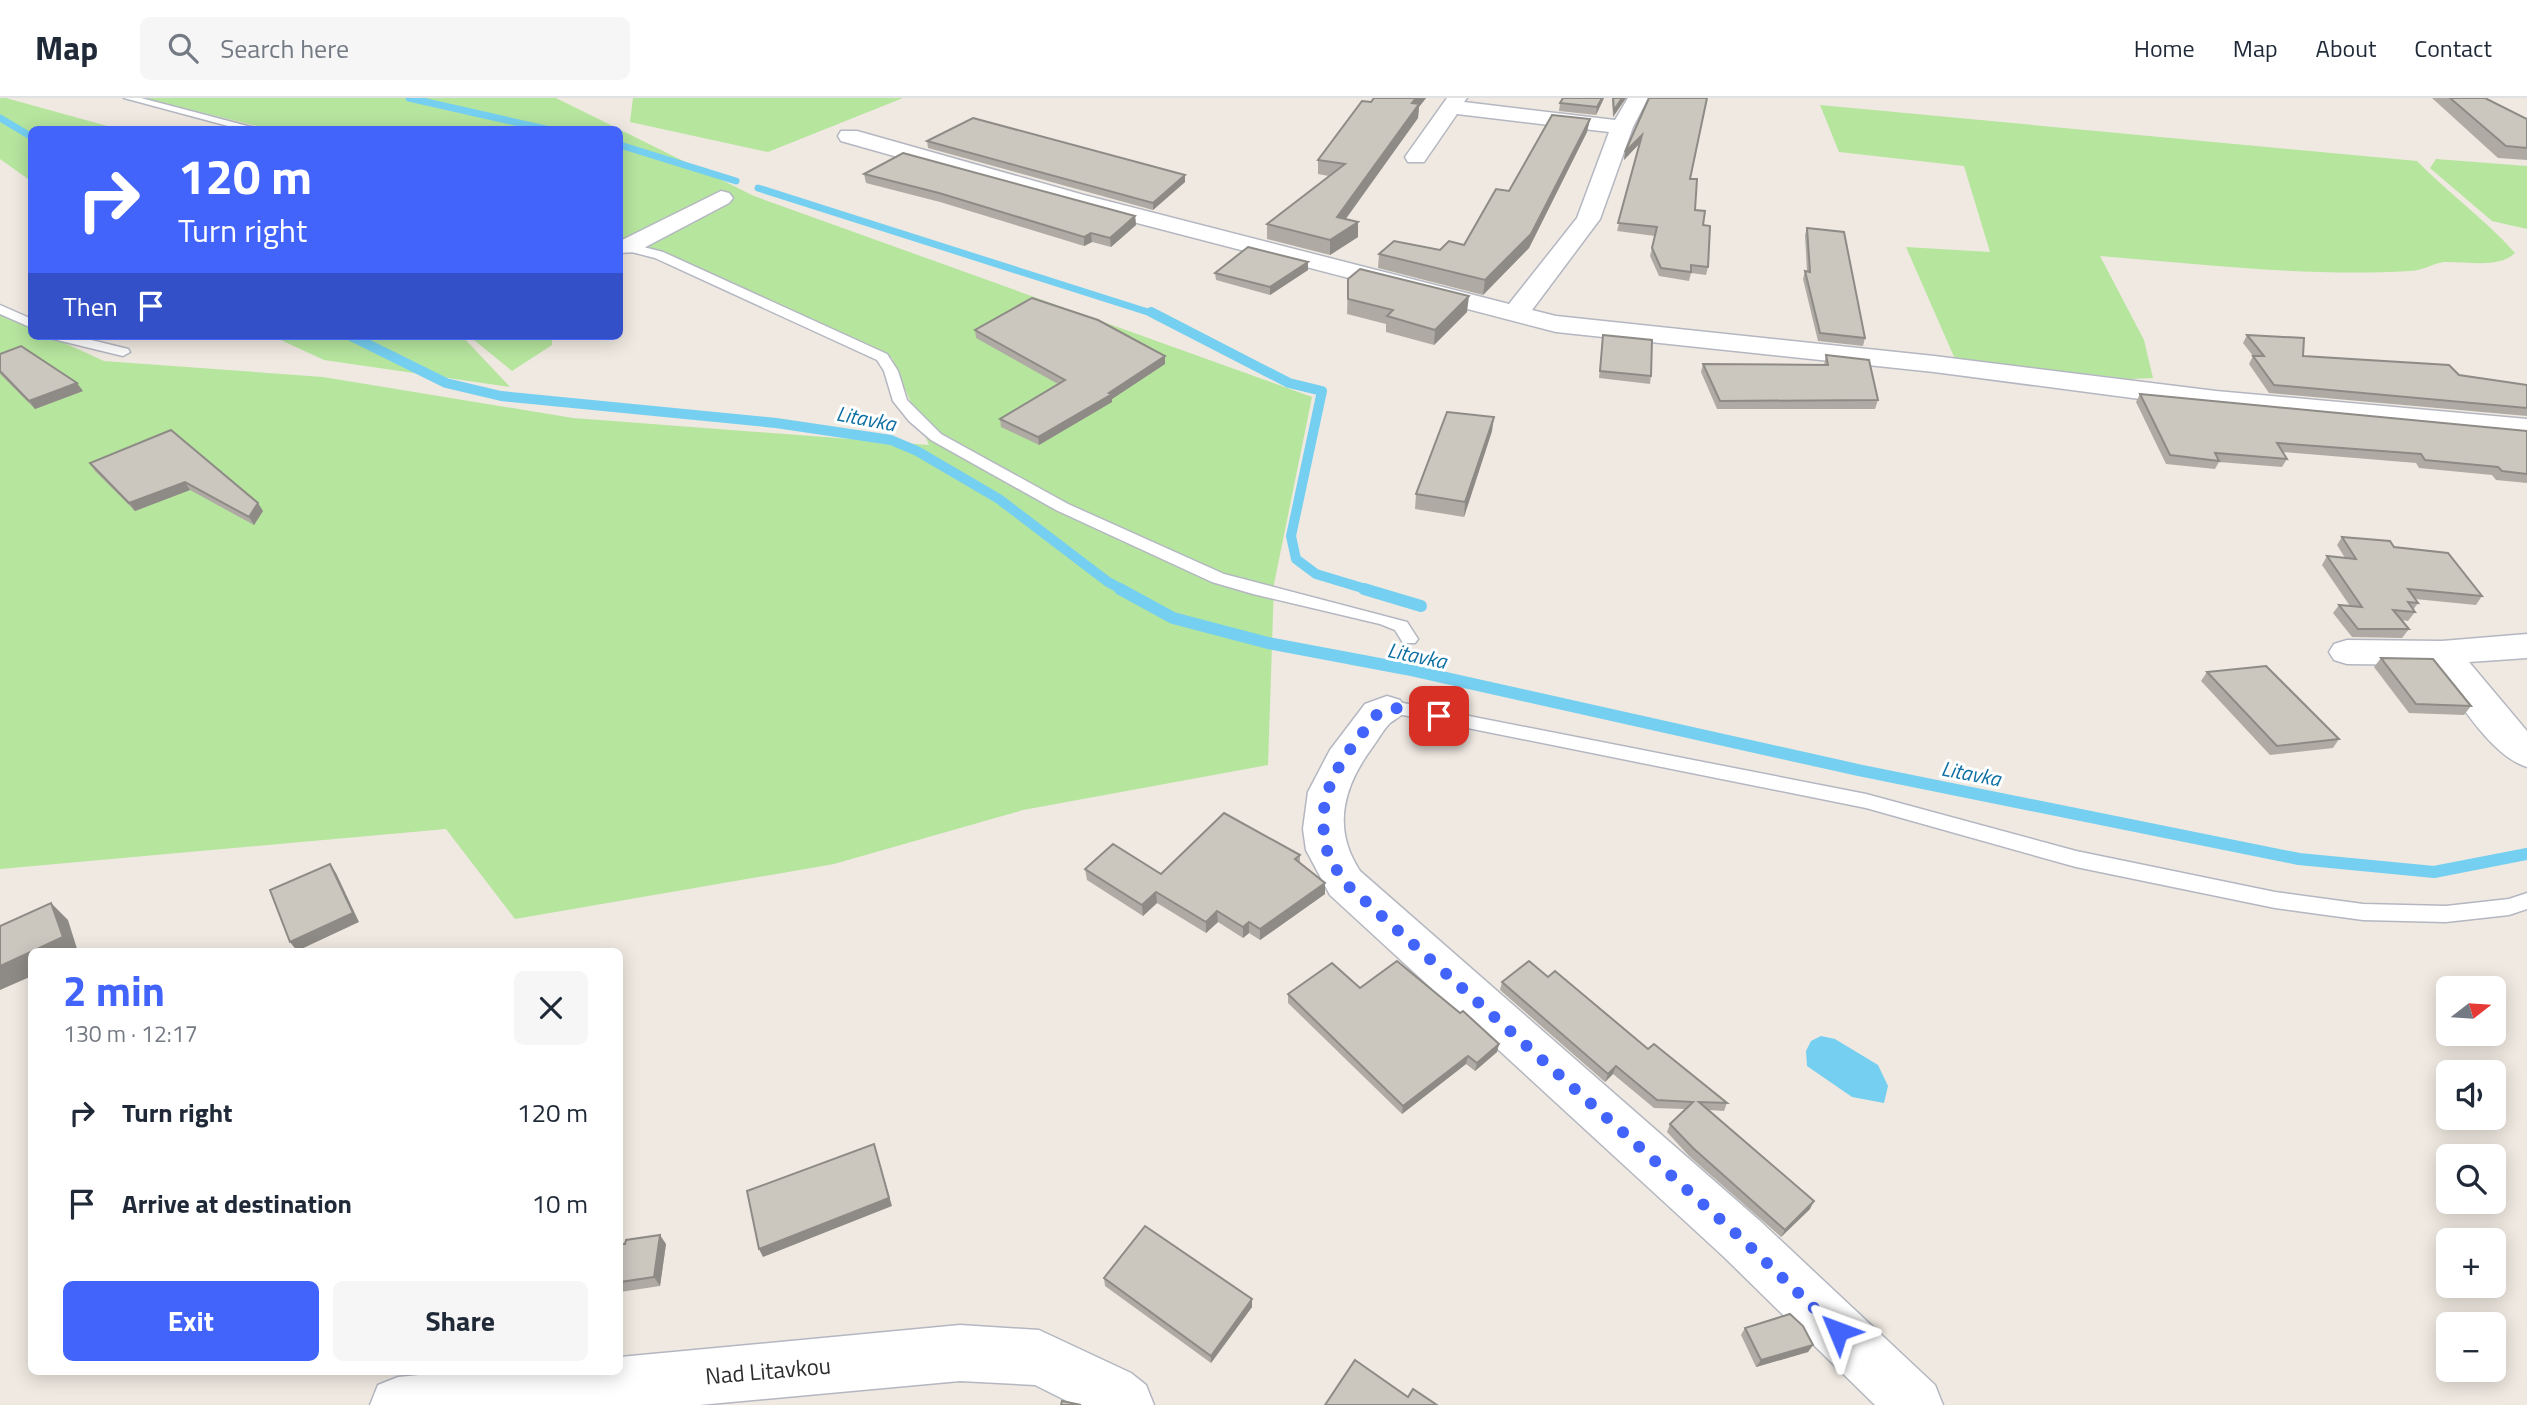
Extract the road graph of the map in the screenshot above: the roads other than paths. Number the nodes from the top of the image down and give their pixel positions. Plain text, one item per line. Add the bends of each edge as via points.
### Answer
1 (129, 98) edge
2 (1638, 98) edge
3 (1454, 102) edge
4 (242, 126) edge
5 (1622, 127) junction
6 (849, 136) dead end
7 (1416, 157) dead end
8 (720, 198) dead end
9 (623, 246) edge
10 (0, 309) edge
11 (1514, 315) junction
12 (28, 322) edge
13 (74, 340) edge
14 (123, 352) dead end
15 (2527, 428) edge
16 (1409, 639) dead end
17 (2527, 646) edge
18 (2347, 652) dead end
19 (2442, 653) junction
20 (1387, 709) joint
21 (2519, 732) edge
22 (2527, 901) edge
23 (398, 1405) edge
24 (1126, 1405) edge
25 (1915, 1405) edge

1 - 4 lane
2 - 5 street
3 - 5 street
3 - 7 street
5 - 11 street via 1588,219
6 - 11 street
8 - 9 street
9 - 16 lane via 659,254 882,357 900,401 936,437 1062,507 1218,578 1385,620 1401,626
10 - 12 lane
11 - 15 street via 1600,330 1934,364 2216,400
13 - 14 lane
17 - 19 street
18 - 19 street
19 - 21 street
20 - 22 lane via 1866,801 2076,859 2276,900 2363,912 2446,914
20 - 25 street via 1378,713 1336,768 1326,793 1327,851 1345,883 1742,1239
23 - 24 street, Nad Litavkou via 960,1353 1039,1358

